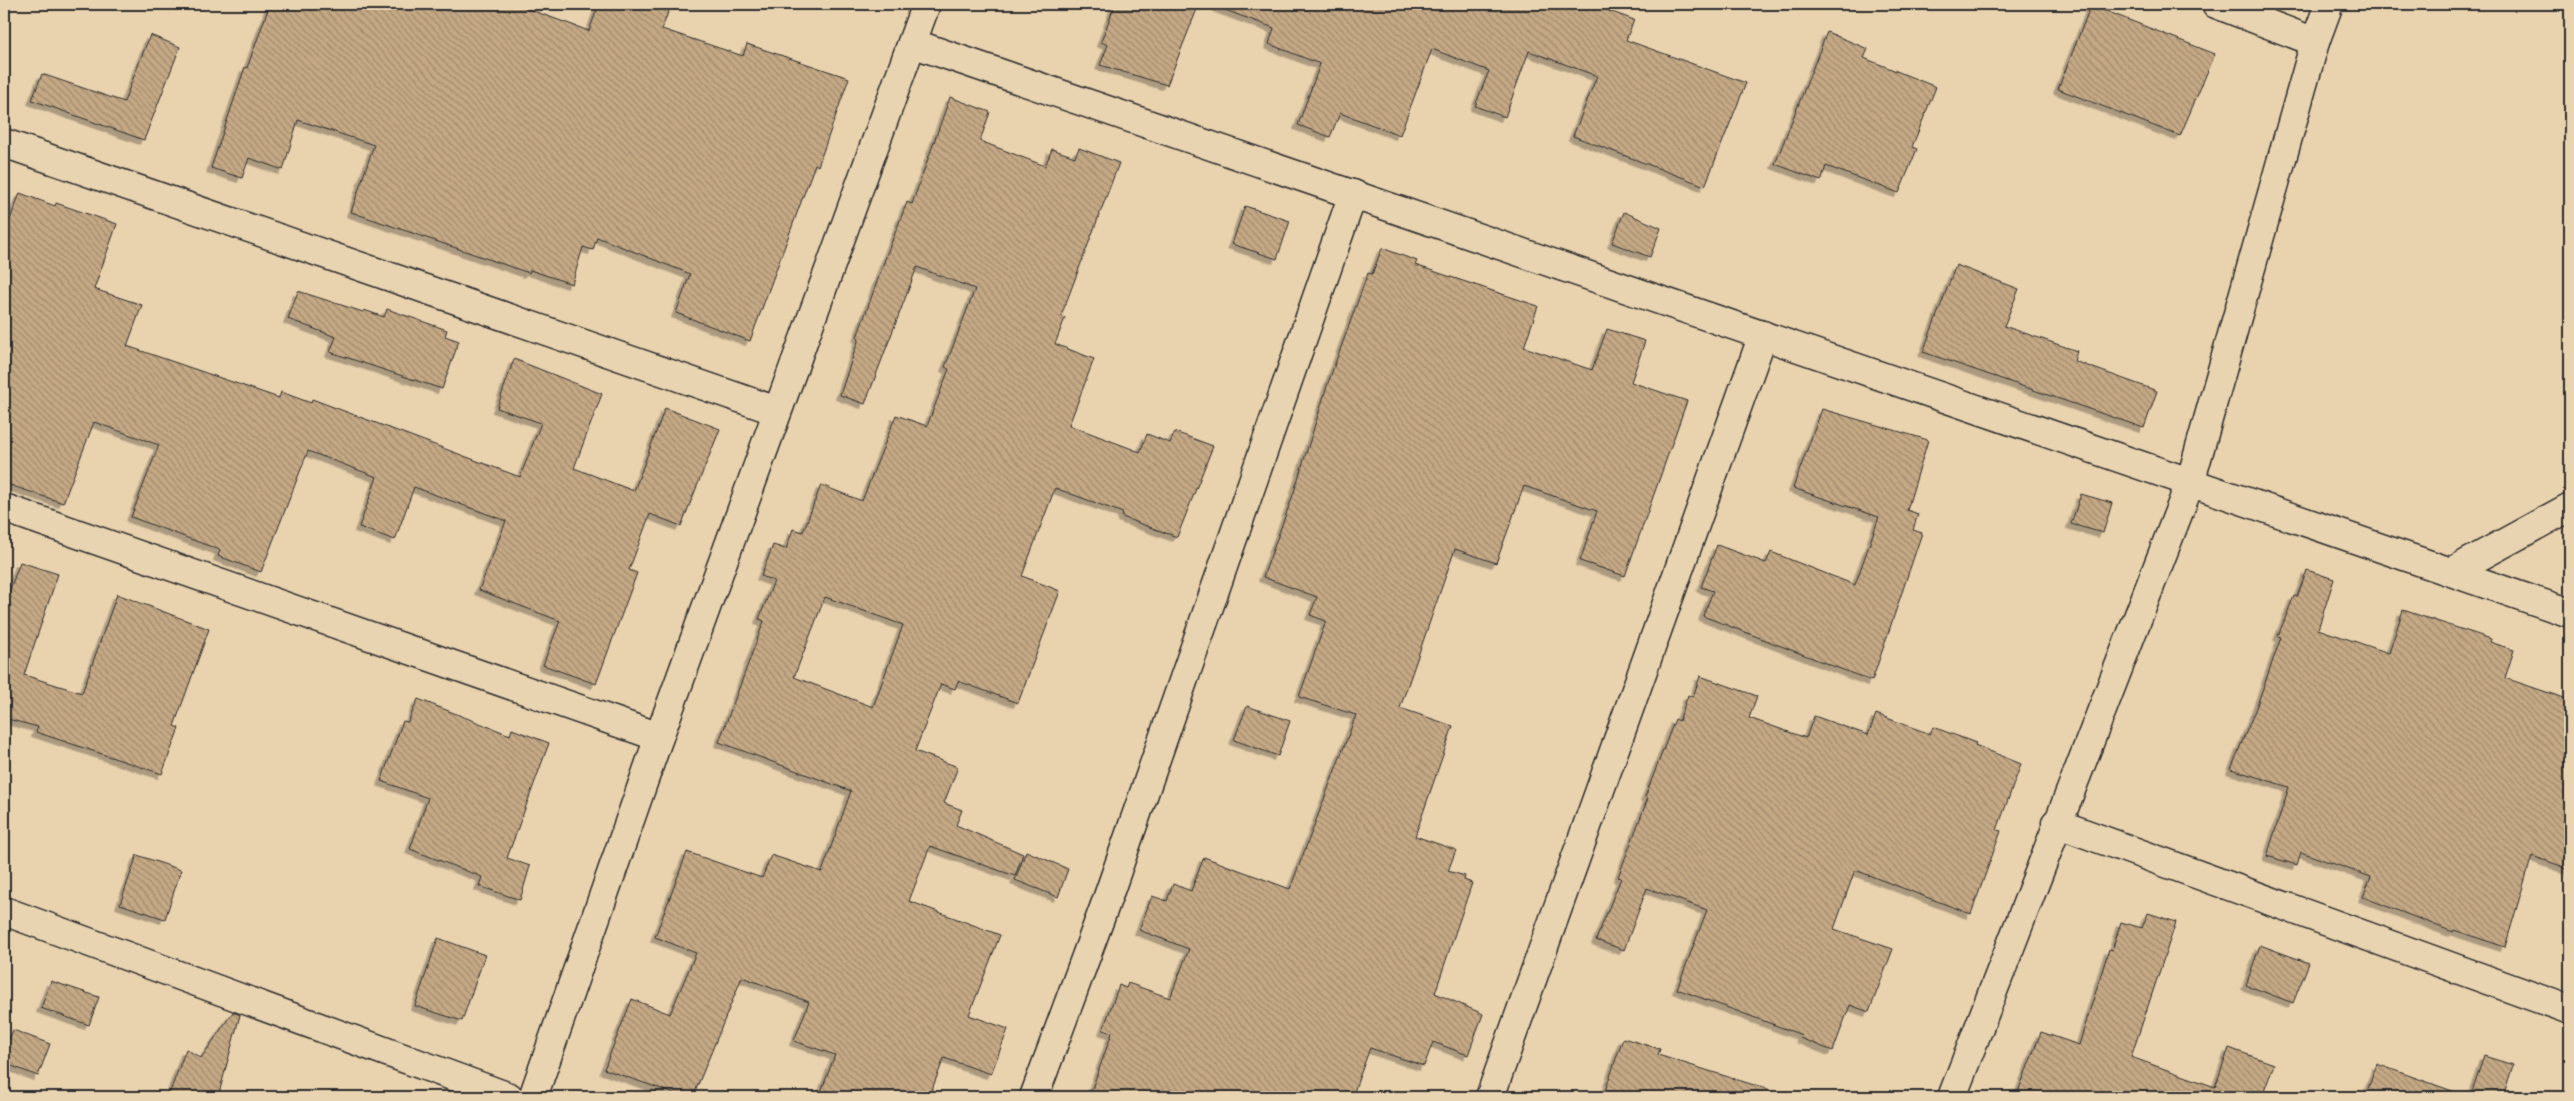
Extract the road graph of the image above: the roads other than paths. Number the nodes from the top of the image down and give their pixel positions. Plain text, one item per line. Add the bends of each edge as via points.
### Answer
1 (926, 4) edge
2 (2216, 4) edge
3 (2329, 4) edge
4 (2315, 42) junction
5 (912, 43) junction
6 (4, 143) edge
7 (1353, 194) junction
8 (1764, 335) junction
9 (777, 411) junction
10 (2190, 484) junction
11 (2570, 507) edge
12 (4, 508) edge
13 (2453, 571) junction
14 (2570, 613) edge
15 (659, 737) junction
16 (2056, 823) junction
17 (4, 911) edge
18 (2570, 1010) edge
19 (509, 1097) edge
20 (533, 1097) edge
21 (1034, 1097) edge
22 (1490, 1097) edge
23 (1952, 1097) edge

1 - 5 street
2 - 4 street
3 - 4 street
4 - 10 street
5 - 7 street
5 - 9 street
6 - 9 street
7 - 8 street
7 - 21 street via 1106,905
8 - 10 street
8 - 22 street
9 - 15 street
10 - 13 street
10 - 16 street
11 - 13 street
12 - 15 street
13 - 14 street
15 - 20 street
16 - 18 street
16 - 23 street
17 - 19 street

